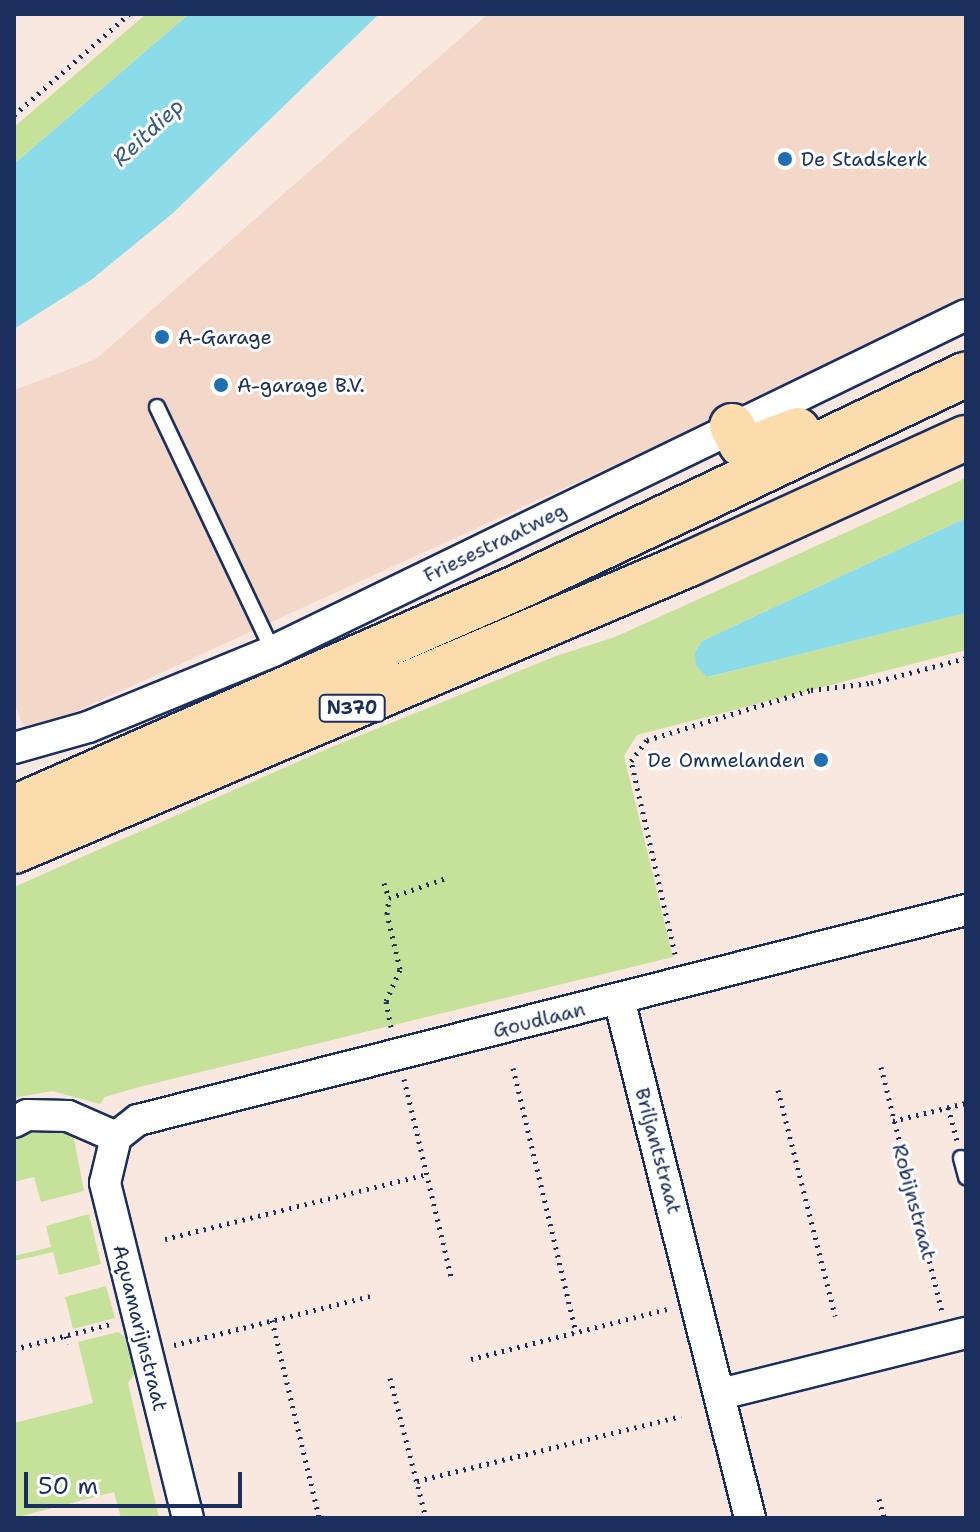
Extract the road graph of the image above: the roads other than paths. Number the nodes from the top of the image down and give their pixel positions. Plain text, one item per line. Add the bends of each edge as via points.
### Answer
1 (966, 315) edge
2 (966, 374) edge
3 (157, 407) dead end
4 (890, 411) junction
5 (732, 426) junction
6 (966, 438) edge
7 (273, 651) junction
8 (14, 748) edge
9 (14, 808) edge
10 (14, 851) edge
11 (966, 910) edge
12 (619, 999) junction
13 (14, 1122) edge
14 (116, 1137) junction
15 (961, 1158) road end
16 (966, 1177) edge
17 (957, 1335) edge
18 (721, 1394) junction
19 (188, 1518) edge
20 (750, 1518) edge

1 - 5 street, Friesestraatweg
2 - 4 highway, N370
3 - 7 lane
4 - 5 highway via 848,405 751,448 741,444
4 - 9 highway, N370 via 530,581
5 - 7 street, Friesestraatweg
6 - 10 highway, N370 via 647,583
7 - 8 street, Friesestraatweg via 88,727
11 - 12 street, Goudlaan
12 - 14 street, Goudlaan via 138,1120
12 - 18 street, Briljantstraat
13 - 14 street via 27,1115 68,1116
14 - 19 street, Aquamarijnstraat via 105,1183
15 - 16 lane
17 - 18 street
18 - 20 street, Briljantstraat

